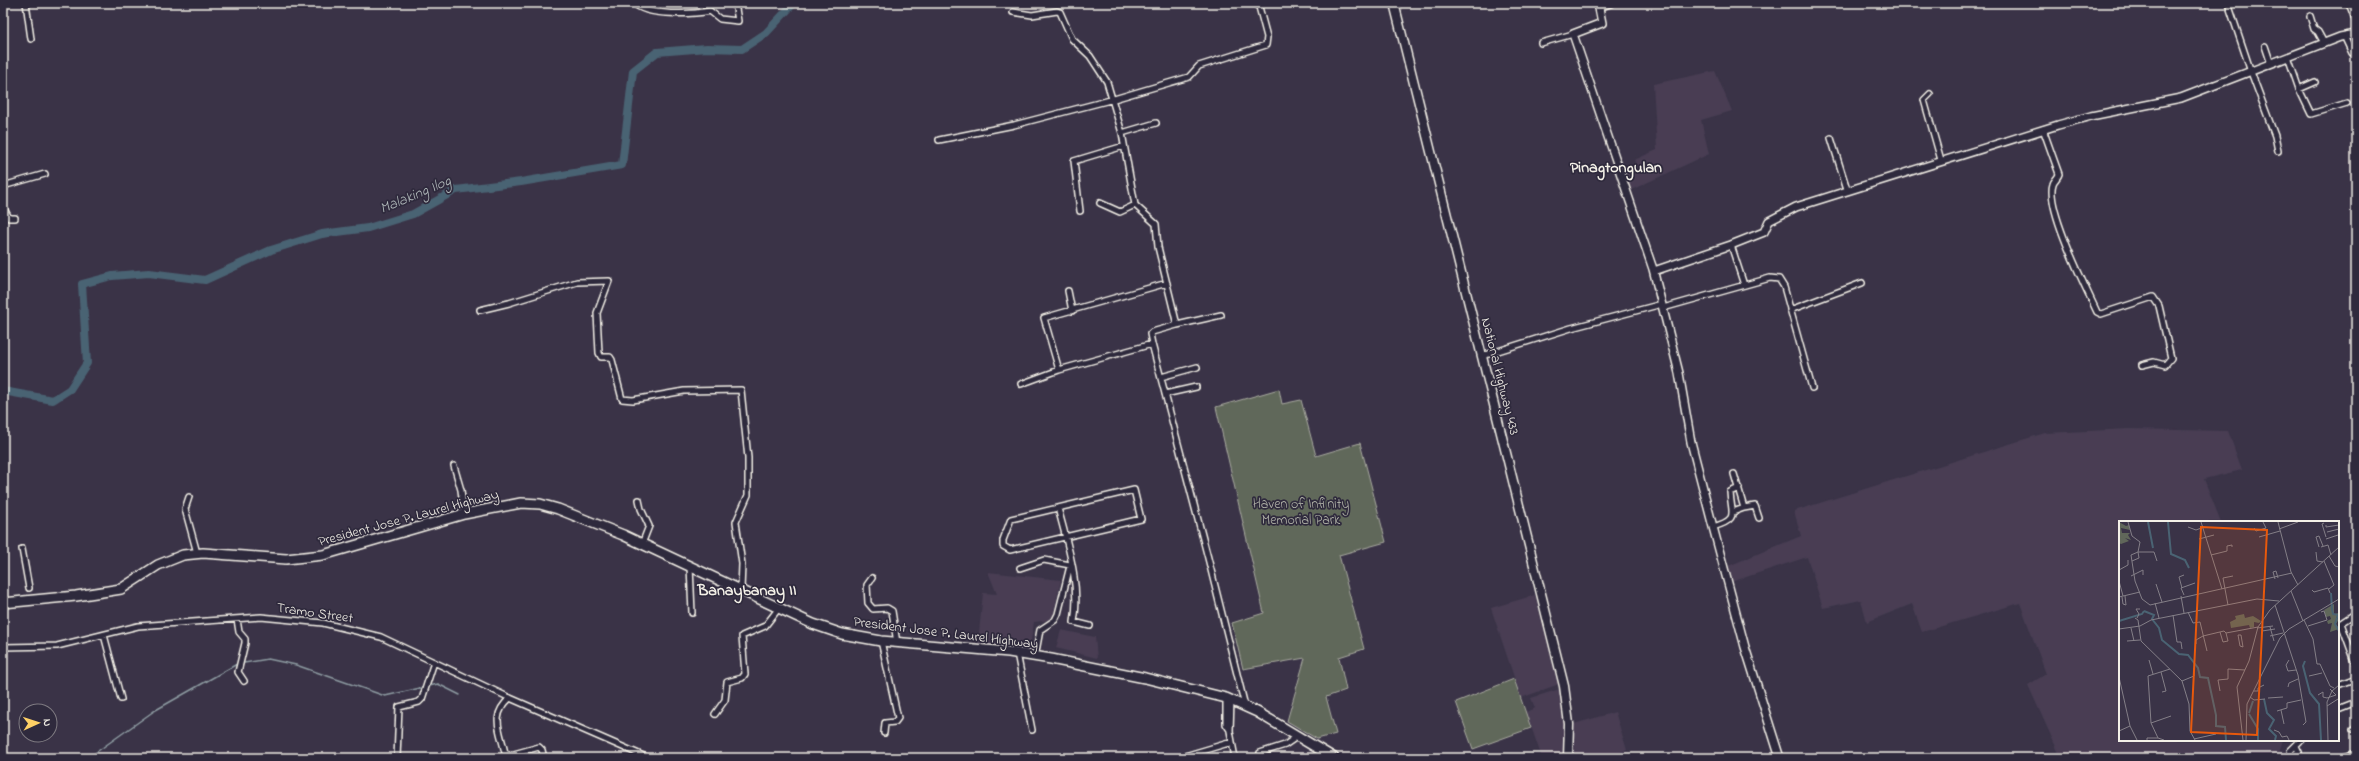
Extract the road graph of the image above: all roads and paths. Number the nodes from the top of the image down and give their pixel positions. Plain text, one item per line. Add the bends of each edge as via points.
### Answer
1 (26, 3) edge
2 (634, 3) edge
3 (735, 3) edge
4 (1258, 3) edge
5 (1394, 3) edge
6 (1614, 3) edge
7 (2228, 3) edge
8 (2349, 3) edge
9 (1599, 6) edge
10 (1014, 12) dead end
11 (2310, 16) dead end
12 (2356, 22) edge
13 (1573, 34) junction
14 (2356, 34) edge
15 (2344, 36) junction
16 (32, 39) dead end
17 (1541, 43) dead end
18 (2324, 43) junction
19 (2265, 46) dead end
20 (2356, 53) edge
21 (2288, 57) junction
22 (2271, 64) junction
23 (2250, 72) junction
24 (2315, 82) dead end
25 (2299, 89) junction
26 (1930, 94) dead end
27 (1114, 99) junction
28 (2347, 103) dead end
29 (1156, 123) dead end
30 (2044, 129) junction
31 (1122, 133) junction
32 (1831, 138) dead end
33 (939, 140) dead end
34 (1124, 146) junction
35 (2278, 151) dead end
36 (1941, 160) junction
37 (45, 174) dead end
38 (3, 186) edge
39 (1847, 189) junction
40 (1100, 203) dead end
41 (1135, 205) junction
42 (3, 207) edge
43 (1080, 211) dead end
44 (15, 218) dead end
45 (1731, 245) junction
46 (1654, 271) junction
47 (1167, 283) junction
48 (1862, 283) dead end
49 (1744, 285) junction
50 (1068, 291) dead end
51 (1662, 306) junction
52 (480, 310) dead end
53 (1072, 310) junction
54 (1790, 310) junction
55 (1220, 315) dead end
56 (1177, 325) junction
57 (1152, 344) junction
58 (1482, 356) junction
59 (2142, 365) dead end
60 (1197, 367) dead end
61 (1059, 370) junction
62 (1161, 377) junction
63 (1021, 384) dead end
64 (1196, 387) dead end
65 (1812, 388) dead end
66 (1165, 394) junction
67 (454, 466) dead end
68 (1734, 474) dead end
69 (1739, 488) junction
70 (189, 497) dead end
71 (639, 500) dead end
72 (1058, 508) junction
73 (1744, 508) junction
74 (1733, 512) junction
75 (464, 514) junction
76 (1759, 518) dead end
77 (1713, 527) junction
78 (1065, 538) junction
79 (642, 544) junction
80 (22, 550) dead end
81 (197, 553) junction
82 (1070, 565) junction
83 (690, 566) junction
84 (1020, 568) dead end
85 (872, 578) dead end
86 (741, 590) junction
87 (30, 594) junction
88 (3, 603) edge
89 (779, 608) junction
90 (692, 613) dead end
91 (2356, 613) edge
92 (237, 619) junction
93 (1090, 626) dead end
94 (104, 635) junction
95 (881, 641) junction
96 (897, 643) junction
97 (3, 647) edge
98 (1017, 653) junction
99 (1035, 657) junction
100 (434, 662) junction
101 (2356, 664) edge
102 (2356, 678) edge
103 (244, 680) dead end
104 (2339, 685) edge
105 (510, 698) junction
106 (121, 699) dead end
107 (1228, 699) junction
108 (2356, 702) edge
109 (1244, 706) junction
110 (2339, 708) edge
111 (715, 714) dead end
112 (1032, 730) dead end
113 (884, 733) dead end
114 (1298, 736) junction
115 (2300, 741) edge
116 (1232, 742) junction
117 (1260, 753) dead end
118 (2356, 753) edge
119 (1195, 756) edge
120 (2292, 757) edge
121 (397, 758) edge
122 (544, 758) edge
123 (648, 758) edge
124 (1178, 758) edge
125 (1235, 758) edge
126 (1334, 758) edge
127 (1568, 758) edge
128 (1780, 758) edge
129 (2341, 758) edge

1 - 16 street
2 - 3 street via 645,9 662,12 688,14 710,11 720,18 738,21
4 - 27 street via 1268,37 1266,45 1199,66 1189,77
5 - 58 main road, National Highway 433
6 - 9 street
7 - 23 street
8 - 12 street
9 - 13 street via 1602,19 1600,25
10 - 27 street via 1060,12 1072,39 1090,56 1107,82
11 - 18 street via 2314,29
13 - 17 street
13 - 46 street
14 - 15 street
15 - 18 street
15 - 20 street via 2352,53
18 - 21 street
19 - 22 street
21 - 22 street
21 - 25 street
22 - 23 street
23 - 30 street via 2181,98 2092,116
23 - 35 street via 2275,136
24 - 25 street
25 - 28 street via 2311,114
26 - 36 street via 1924,100
27 - 31 street
27 - 33 street via 1014,125
29 - 31 street
30 - 36 street
30 - 59 street via 2059,174 2053,183 2053,191 2061,230 2097,312 2101,314 2153,297 2159,306 2171,358 2165,365 2154,362
31 - 34 street
32 - 39 street
34 - 41 street
34 - 43 street via 1074,161
36 - 39 street
37 - 38 street
39 - 45 street via 1780,214 1769,221 1764,232
40 - 41 street via 1118,212 1124,212
41 - 47 street via 1156,224 1158,247
42 - 44 street via 9,218
45 - 46 street
45 - 49 street
46 - 51 street
47 - 53 street
47 - 56 street
48 - 54 street
49 - 51 street
49 - 54 street via 1770,278 1779,279 1784,287
50 - 53 street
51 - 58 street via 1571,328
51 - 77 street via 1684,394 1691,442
52 - 86 street via 577,282 609,281 597,313 599,353 601,357 610,357 612,360 622,399 634,400 684,391 740,390 748,458 748,495 736,522 742,564
53 - 61 street via 1044,318
54 - 65 street
55 - 56 street
56 - 57 street via 1152,332
57 - 61 street
57 - 62 street
58 - 127 main road, National Highway 433 via 1564,686 1569,724
60 - 62 street
61 - 63 street
62 - 66 street
64 - 66 street
66 - 109 street
67 - 75 street
68 - 69 street
69 - 73 street
69 - 74 street via 1730,492
70 - 81 street via 185,509
71 - 79 street via 649,526
72 - 78 street
72 - 78 street via 1010,520 1003,546 1010,550
72 - 78 street via 1134,490 1141,519
73 - 74 street
73 - 76 street via 1755,506
74 - 77 street via 1727,523
75 - 79 highway, President Jose P. Laurel Highway via 512,504 540,504
75 - 81 highway, President Jose P. Laurel Highway via 342,550 303,558 278,559
77 - 128 street via 1745,647
78 - 82 street
79 - 83 highway, President Jose P. Laurel Highway
80 - 87 street
81 - 87 highway, President Jose P. Laurel Highway via 167,560 121,589
82 - 84 street via 1044,560
82 - 93 street via 1077,606 1074,622
82 - 99 street via 1060,609 1055,620 1040,630
83 - 86 highway, President Jose P. Laurel Highway
83 - 90 street
85 - 96 street via 867,585 868,603 873,609 887,608 892,611
86 - 89 highway, President Jose P. Laurel Highway
87 - 88 highway, President Jose P. Laurel Highway
89 - 95 highway, President Jose P. Laurel Highway via 842,634
89 - 111 street via 765,626 742,636 746,674 742,678 727,682 725,700
91 - 101 street via 2341,622
92 - 94 street, Tramo Street via 138,626
92 - 100 street, Tramo Street via 261,617 323,623 358,630 398,644
92 - 103 street via 239,632 245,639 238,672
94 - 97 street, Tramo Street via 50,647
94 - 106 street
95 - 96 highway, President Jose P. Laurel Highway
95 - 113 street via 898,718 895,722 885,723
96 - 98 highway, President Jose P. Laurel Highway
98 - 99 highway, President Jose P. Laurel Highway
98 - 112 street
99 - 107 highway, President Jose P. Laurel Highway via 1145,678
100 - 105 street, Tramo Street
100 - 121 street via 422,699 399,706
102 - 104 street
105 - 122 street via 502,705 497,719 505,753 510,755 539,747
105 - 123 street, Tramo Street
107 - 109 highway, President Jose P. Laurel Highway
107 - 116 street
108 - 110 street
109 - 114 highway, President Jose P. Laurel Highway
114 - 117 street via 1285,745
114 - 126 highway, President Jose P. Laurel Highway
115 - 120 street via 2290,751
116 - 119 street
116 - 125 street
118 - 129 street
119 - 124 street

